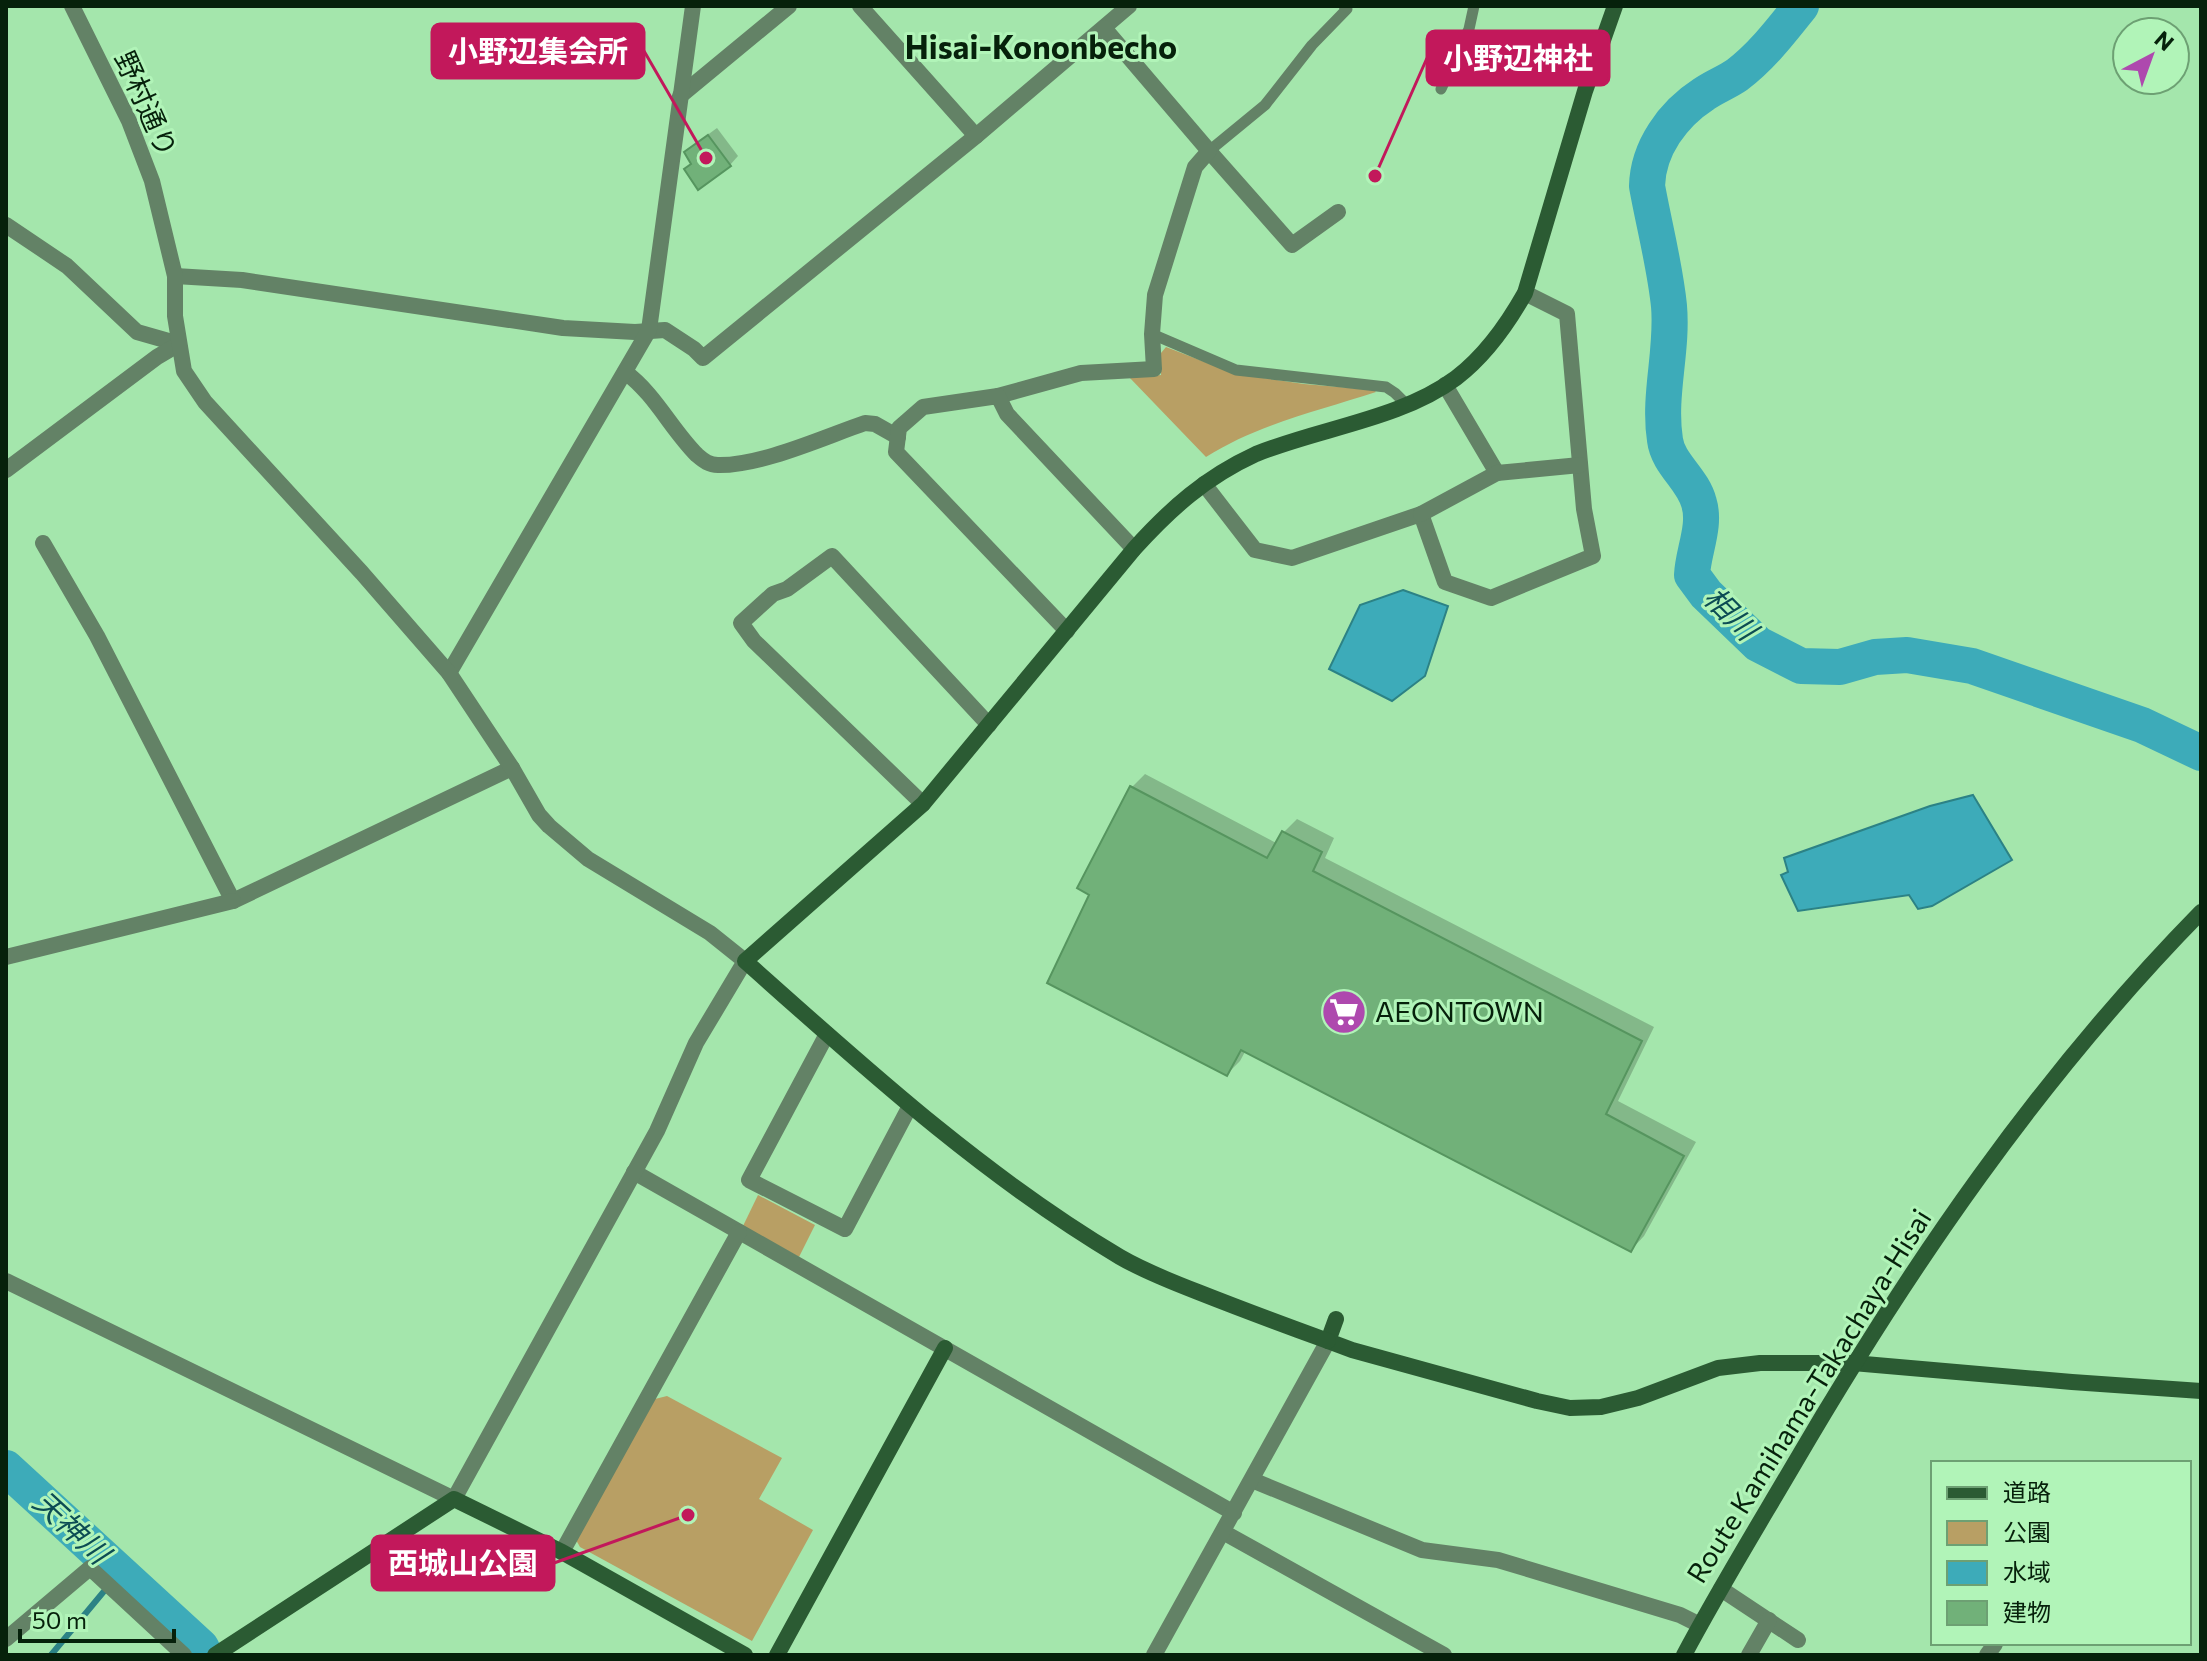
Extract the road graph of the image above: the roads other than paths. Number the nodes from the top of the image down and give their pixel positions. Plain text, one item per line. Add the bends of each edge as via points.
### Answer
1 (72, 6) edge
2 (693, 6) edge
3 (789, 6) edge
4 (860, 6) edge
5 (1129, 6) edge
6 (1344, 6) edge
7 (1474, 6) edge
8 (1615, 6) edge
9 (1104, 28) junction
10 (1441, 89) dead end
11 (680, 96) junction
12 (976, 136) junction
13 (1209, 151) junction
14 (1338, 212) dead end
15 (6, 225) edge
16 (175, 276) junction
17 (1525, 293) junction
18 (649, 330) junction
19 (1152, 334) junction
20 (179, 344) junction
21 (625, 372) junction
22 (1445, 385) junction
23 (998, 396) junction
24 (1406, 404) junction
25 (898, 437) junction
26 (1580, 465) junction
27 (6, 470) edge
28 (1497, 473) junction
29 (1204, 484) junction
30 (1421, 514) junction
31 (43, 543) dead end
32 (1134, 549) junction
33 (1067, 631) junction
34 (449, 673) junction
35 (989, 725) junction
36 (512, 768) junction
37 (923, 804) junction
38 (233, 901) junction
39 (2201, 912) edge
40 (6, 957) edge
41 (745, 961) junction
42 (827, 1034) junction
43 (910, 1106) junction
44 (634, 1172) junction
45 (739, 1232) junction
46 (6, 1281) edge
47 (1336, 1319) dead end
48 (1328, 1341) junction
49 (945, 1348) junction
50 (1853, 1363) junction
51 (2201, 1391) edge
52 (1252, 1480) junction
53 (454, 1499) junction
54 (1234, 1513) junction
55 (1223, 1532) junction
56 (562, 1552) junction
57 (1721, 1589) junction
58 (1769, 1620) junction
59 (1700, 1625) junction
60 (6, 1639) edge
61 (1798, 1640) dead end
62 (216, 1654) edge
63 (184, 1655) edge
64 (745, 1655) edge
65 (777, 1655) edge
66 (1154, 1655) edge
67 (1444, 1655) edge
68 (1684, 1655) edge
69 (1749, 1655) edge

1 - 16 street, 野村通り via 129,121 152,181
2 - 11 street
3 - 11 street
4 - 12 street
5 - 9 street
6 - 13 lane via 1347,9 1265,105
7 - 10 lane
8 - 17 street
9 - 12 street
9 - 13 street
11 - 18 street
12 - 18 street via 703,358 665,330
13 - 14 street via 1292,245
13 - 19 street via 1195,167 1163,269
15 - 20 street via 67,266 137,332
16 - 18 street via 242,280 563,328
16 - 20 street, 野村通り
17 - 22 street via 1493,341
17 - 26 street via 1567,314
18 - 21 street
19 - 23 street via 1154,369 1081,373
19 - 24 lane via 1236,370 1386,387
20 - 27 street
20 - 34 street, 野村通り via 184,371 205,402
21 - 25 street via 707,464 760,459 865,423
21 - 34 street
22 - 24 street
22 - 28 street
23 - 25 street via 923,407 899,428
23 - 32 street via 1007,414
24 - 29 street via 1277,445
25 - 33 street via 896,452
26 - 28 street
26 - 30 street via 1593,556 1491,598 1445,582
28 - 30 street
29 - 30 street via 1255,550 1292,558
29 - 32 street
31 - 38 street via 97,636
32 - 33 street
33 - 35 street
34 - 36 street, 野村通り
35 - 37 street
35 - 37 street via 832,556 773,594 741,623
36 - 38 street
36 - 41 street, 野村通り via 539,815 588,859 710,933
37 - 41 street
38 - 40 street
39 - 50 street, Route Kamihama-Takachaya-Hisai via 2113,1007 2021,1120 1897,1292
41 - 42 street
41 - 44 street via 696,1043
42 - 43 street
42 - 43 street via 749,1180 845,1229
43 - 48 street via 977,1160 1122,1258
44 - 45 street
44 - 53 street
45 - 49 street
45 - 56 street
46 - 53 street
47 - 48 street
48 - 50 street via 1570,1408 1638,1398 1739,1364
48 - 52 street
49 - 54 street
49 - 65 street
50 - 51 street
50 - 57 street, Route Kamihama-Takachaya-Hisai
52 - 54 street
52 - 59 street via 1422,1550 1498,1560
53 - 56 street
53 - 62 street
54 - 55 street
55 - 66 street
55 - 67 street
56 - 64 street
57 - 58 street
57 - 59 street, Route Kamihama-Takachaya-Hisai
58 - 61 street
58 - 69 street
59 - 68 street, Route Kamihama-Takachaya-Hisai
60 - 63 street via 90,1568

